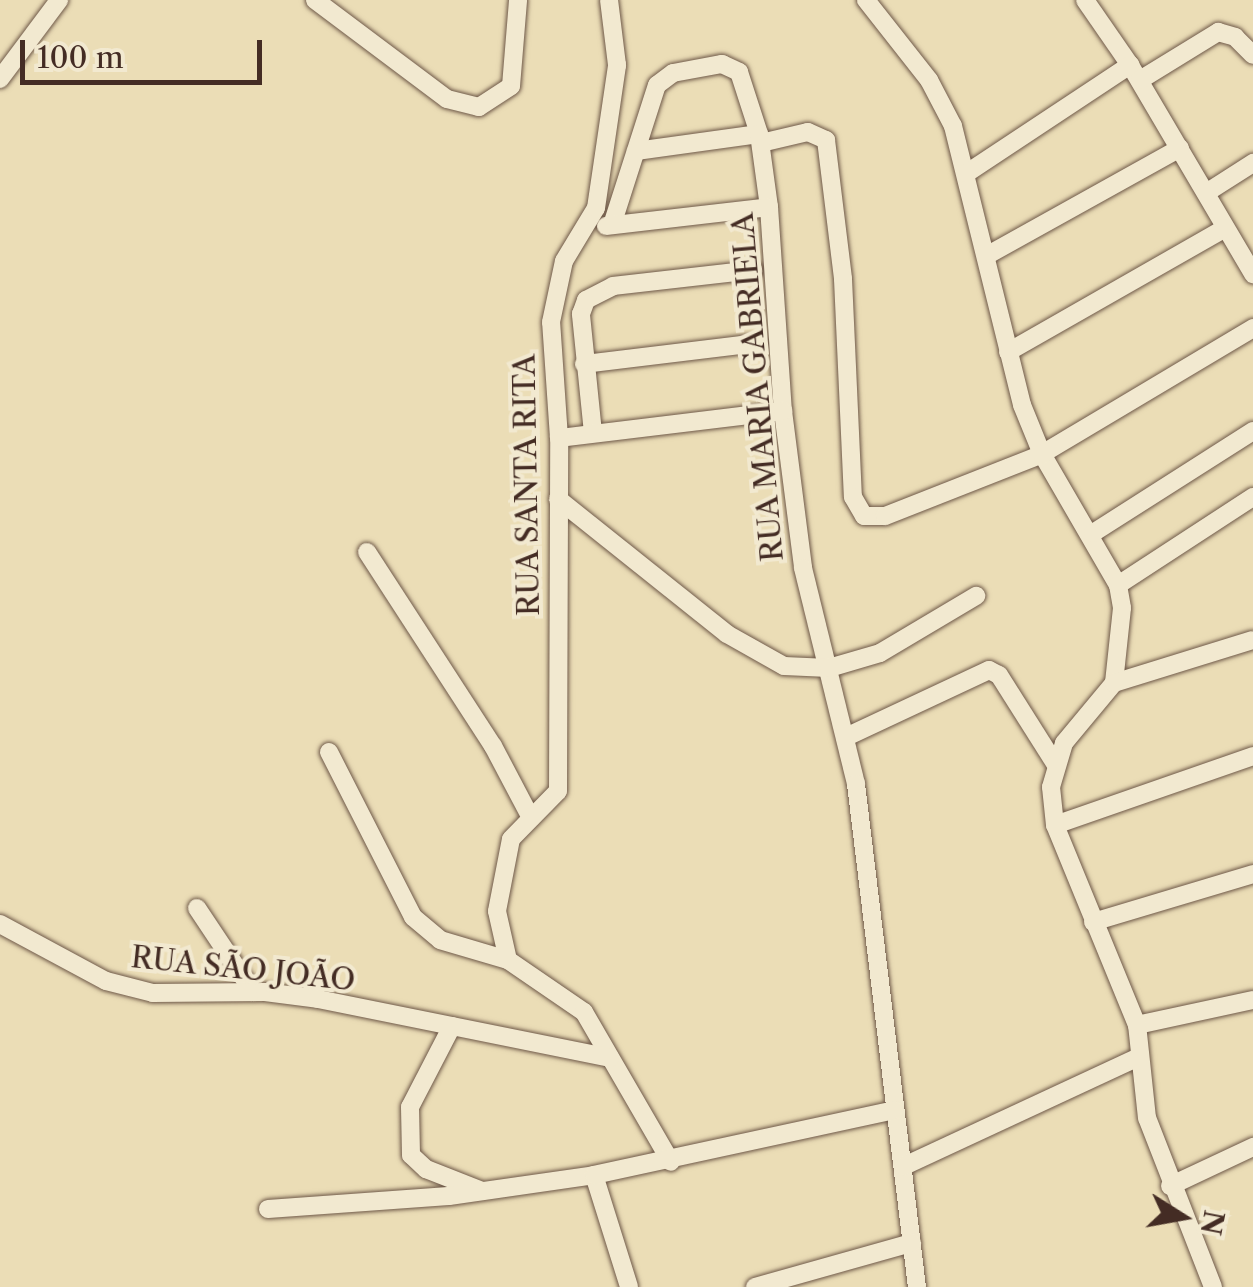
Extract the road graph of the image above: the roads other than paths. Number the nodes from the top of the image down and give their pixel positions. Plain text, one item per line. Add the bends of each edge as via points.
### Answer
1 (59, 0) edge
2 (315, 0) edge
3 (518, 0) edge
4 (609, 0) edge
5 (866, 0) edge
6 (1085, 0) edge
7 (1253, 54) edge
8 (1135, 72) junction
9 (0, 80) edge
10 (760, 138) junction
11 (1180, 148) junction
12 (636, 151) junction
13 (1253, 163) edge
14 (967, 173) junction
15 (1206, 193) junction
16 (769, 207) junction
17 (612, 225) junction
18 (590, 227) junction
19 (1225, 228) junction
20 (986, 256) junction
21 (754, 270) dead end
22 (1253, 274) edge
23 (1253, 328) edge
24 (758, 343) dead end
25 (1008, 352) junction
26 (584, 364) junction
27 (783, 411) junction
28 (1253, 430) edge
29 (592, 433) junction
30 (559, 438) junction
31 (1042, 454) junction
32 (1253, 496) edge
33 (558, 499) junction
34 (1093, 533) junction
35 (367, 552) dead end
36 (1118, 585) junction
37 (976, 596) dead end
38 (1253, 640) edge
39 (828, 668) junction
40 (1114, 683) junction
41 (846, 737) junction
42 (329, 752) dead end
43 (1253, 756) edge
44 (1056, 765) junction
45 (531, 818) junction
46 (1055, 824) junction
47 (1253, 874) edge
48 (197, 908) dead end
49 (1093, 922) junction
50 (0, 924) edge
51 (508, 960) junction
52 (253, 992) junction
53 (1253, 1000) edge
54 (1137, 1025) junction
55 (452, 1026) junction
56 (1138, 1057) junction
57 (610, 1058) junction
58 (894, 1110) junction
59 (1253, 1147) edge
60 (671, 1162) junction
61 (904, 1166) junction
62 (594, 1175) junction
63 (1170, 1186) junction
64 (484, 1192) junction
65 (268, 1209) dead end
66 (912, 1242) junction
67 (629, 1287) edge
68 (755, 1287) edge
69 (917, 1287) edge
70 (1213, 1287) edge

1 - 9 street
2 - 3 street via 447,100 479,107 511,86
4 - 18 street, RUA SANTA RITA via 617,66
5 - 14 street via 946,107
6 - 8 street
7 - 8 street via 1218,32
8 - 11 street
8 - 14 street
10 - 12 street
10 - 12 street, RUA MARIA GABRIELA via 740,72 722,64 664,77
10 - 16 street, RUA MARIA GABRIELA
10 - 31 street via 808,132 826,140 844,278 853,496 864,516 885,516
11 - 15 street
11 - 20 street
12 - 17 street, RUA MARIA GABRIELA
13 - 15 street
14 - 20 street
15 - 19 street
16 - 17 street
16 - 27 street, RUA MARIA GABRIELA
17 - 18 street
18 - 30 street, RUA SANTA RITA via 573,244 554,288
19 - 22 street
19 - 25 street
20 - 25 street
21 - 26 street via 613,286 586,300
23 - 31 street
24 - 26 street
25 - 31 street
26 - 29 street
27 - 29 street
27 - 39 street, RUA MARIA GABRIELA via 803,568
28 - 34 street
29 - 30 street
30 - 33 street, RUA SANTA RITA
31 - 34 street
32 - 36 street
33 - 39 street via 768,661
33 - 45 street, RUA SANTA RITA via 558,791
34 - 36 street
35 - 45 street via 493,746
36 - 40 street via 1121,638
37 - 39 street via 880,653
38 - 40 street
39 - 41 street, RUA MARIA GABRIELA
40 - 44 street via 1064,742
41 - 44 street via 988,670 999,675
41 - 58 street, RUA MARIA GABRIELA
42 - 51 street via 412,917 440,940
43 - 46 street
44 - 46 street
45 - 51 street, RUA SANTA RITA via 511,838 498,889 498,930
46 - 49 street
47 - 49 street
48 - 52 street
49 - 54 street
50 - 52 street, RUA SÃO JOÃO via 106,981 184,997
51 - 57 street via 584,1012
52 - 55 street, RUA SÃO JOÃO
53 - 54 street
54 - 56 street
55 - 57 street, RUA SÃO JOÃO
55 - 64 street via 410,1107 411,1155
56 - 61 street
56 - 63 street via 1147,1118
57 - 60 street
58 - 60 street
58 - 61 street, RUA MARIA GABRIELA
59 - 63 street
60 - 62 street
61 - 66 street, RUA MARIA GABRIELA
62 - 64 street
62 - 67 street
63 - 70 street
64 - 65 street
66 - 68 street
66 - 69 street, RUA MARIA GABRIELA

